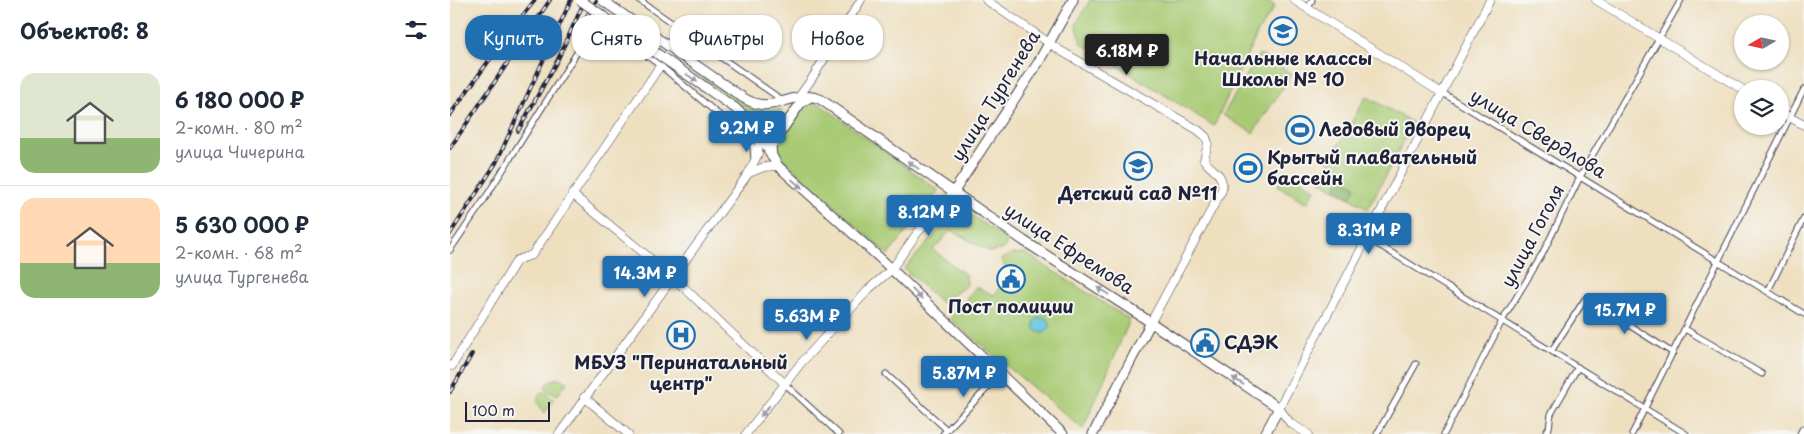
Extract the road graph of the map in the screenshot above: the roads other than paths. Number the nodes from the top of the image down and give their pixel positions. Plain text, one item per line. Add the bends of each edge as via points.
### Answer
1 (580, 0) edge
2 (602, 0) edge
3 (639, 0) edge
4 (861, 0) edge
5 (986, 0) edge
6 (1073, 0) edge
7 (1294, 0) edge
8 (1312, 0) edge
9 (1490, 0) edge
10 (1596, 0) edge
11 (1681, 0) edge
12 (1308, 9) junction
13 (670, 23) edge
14 (1660, 40) junction
15 (1049, 42) junction
16 (670, 52) edge
17 (723, 60) edge
18 (661, 66) junction
19 (811, 80) junction
20 (1734, 84) edge
21 (759, 85) junction
22 (1804, 89) edge
23 (1440, 92) junction
24 (816, 98) junction
25 (794, 99) junction
26 (1789, 117) joint
27 (1804, 125) edge
28 (758, 134) junction
29 (1780, 135) edge
30 (777, 166) junction
31 (748, 174) junction
32 (1580, 177) junction
33 (953, 193) junction
34 (572, 194) junction
35 (1804, 218) edge
36 (1366, 237) junction
37 (450, 250) edge
38 (1717, 263) junction
39 (891, 270) junction
40 (674, 278) junction
41 (1768, 291) junction
42 (1804, 314) edge
43 (1502, 321) junction
44 (1151, 322) junction
45 (1685, 329) junction
46 (1552, 350) junction
47 (1673, 353) junction
48 (1416, 364) dead end
49 (452, 366) dead end
50 (1578, 367) junction
51 (886, 374) dead end
52 (1762, 374) dead end
53 (1000, 375) junction
54 (785, 384) junction
55 (584, 397) junction
56 (1279, 408) junction
57 (1646, 409) junction
58 (1804, 430) edge
59 (945, 432) edge
60 (559, 434) edge
61 (628, 434) edge
62 (746, 434) edge
63 (839, 434) edge
64 (1063, 434) edge
65 (1093, 434) edge
66 (1265, 434) edge
67 (1308, 434) edge
68 (1377, 434) edge
69 (1444, 434) edge
70 (1545, 434) edge
71 (1632, 434) edge
72 (1686, 434) edge
73 (1802, 434) edge

1 -> 28 main road, bridge via 735,108 749,119
2 - 25 main road, bridge via 755,104 766,106
3 - 13 street
4 - 19 street
5 - 15 street
6 - 15 main road, улица Тургенева
7 - 12 street, улица Свердлова
8 - 12 street
9 - 23 street
10 - 14 street
11 - 14 street, улица Гоголя
12 - 23 street, улица Свердлова
14 - 20 street
14 - 32 street, улица Гоголя
15 - 33 main road, улица Тургенева
15 - 44 street via 1198,130 1208,143 1204,160 1223,182 1222,190
16 - 18 street
17 - 21 street
18 - 31 street via 750,142 754,155
18 - 34 street
18 - 37 street via 604,26 597,24 592,27
19 - 21 street via 796,93 785,97
19 - 24 street
19 - 25 street
21 - 25 street via 777,99
22 - 26 street
23 - 32 street, улица Свердлова
23 - 36 street
24 - 25 main road
24 - 30 main road via 800,104 771,146
33 -> 24 main road, улица Ефремова
26 - 27 street
28 - 30 main road
28 - 31 street via 758,154
29 - 38 street
30 - 31 street
30 -> 39 main road
31 - 40 street
32 - 38 street, улица Свердлова
32 - 43 street, улица Гоголя via 1542,255
33 - 39 street, улица Тургенева via 918,232
44 -> 33 main road, улица Ефремова
34 - 40 street
34 - 49 street via 532,255 517,260
35 - 41 street
36 - 43 street
36 - 56 street
38 - 41 street, улица Свердлова
38 - 45 street
39 -> 53 main road
39 - 54 street, улица Тургенева via 870,288
40 - 54 street
40 - 55 street
41 - 42 street, улица Свердлова
43 - 46 street
43 - 69 street, улица Гоголя
56 -> 44 main road, улица Ефремова
44 - 65 main road
45 - 47 street
45 - 52 street
46 - 47 street via 1585,299
46 - 50 street
47 - 57 street
48 - 68 street
50 - 57 street
50 - 70 street via 1551,414
51 - 59 street
53 - 59 street
53 - 64 main road
54 -> 62 street, улица Тургенева
54 - 63 street
55 - 60 street
55 - 61 street
56 - 66 main road
56 - 67 street via 1290,423
57 - 71 street
57 - 72 street
58 - 73 main road

